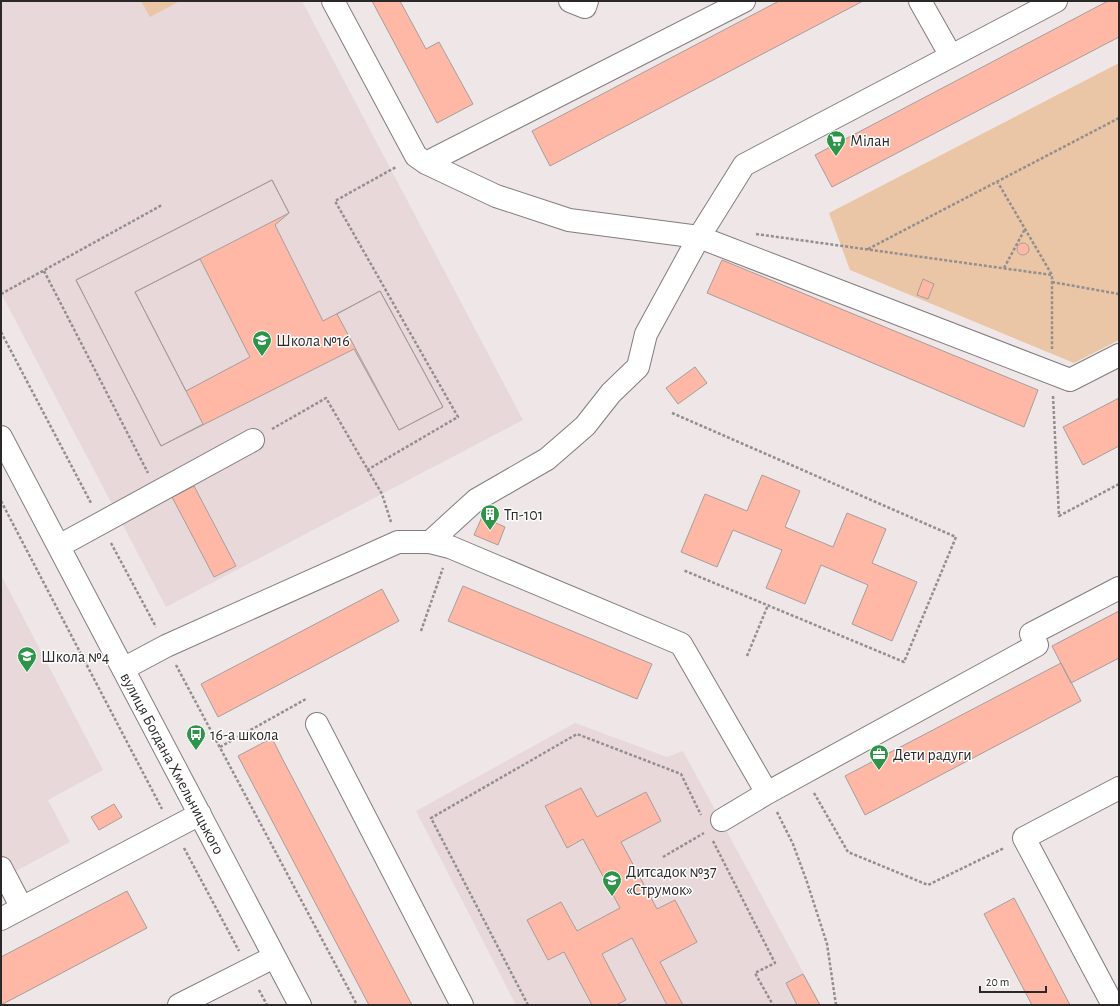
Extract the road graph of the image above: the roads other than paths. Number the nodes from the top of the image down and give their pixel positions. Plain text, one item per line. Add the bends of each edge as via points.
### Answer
1 (333, 1) edge
2 (570, 1) edge
3 (587, 1) edge
4 (744, 1) edge
5 (920, 1) edge
6 (1056, 1) edge
7 (951, 56) junction
8 (421, 160) junction
9 (699, 237) junction
10 (1119, 355) edge
11 (1, 437) edge
12 (253, 440) road end
13 (440, 544) junction
14 (58, 546) junction
15 (1119, 588) edge
16 (123, 669) junction
17 (317, 724) dead end
18 (1119, 788) edge
19 (767, 793) junction
20 (200, 814) junction
21 (715, 825) road end
22 (1, 868) edge
23 (22, 908) junction
24 (1, 919) edge
25 (274, 957) junction
26 (179, 1005) edge
27 (300, 1005) edge
28 (462, 1005) edge
29 (1113, 1005) edge

1 - 8 street
2 - 3 street via 585,7
4 - 8 street
5 - 7 street
6 - 7 street
7 - 9 street via 744,165
8 - 9 street via 496,196 569,220
9 - 10 street via 1070,380
9 - 13 street via 646,334 638,367 611,393 585,426 546,459 476,500
11 - 14 street, вулиця Богдана Хмельницького
12 - 14 street
13 - 16 street via 398,542 166,646
13 - 19 street via 681,644
14 - 16 street, вулиця Богдана Хмельницького
15 - 19 street via 1031,634 1037,645
16 - 20 street, вулиця Богдана Хмельницького
17 - 28 street
18 - 29 street via 1024,838
19 - 21 street
20 - 23 street
20 - 25 street, вулиця Богдана Хмельницького
22 - 23 street
23 - 24 street
25 - 26 street
25 - 27 street, вулиця Богдана Хмельницького

